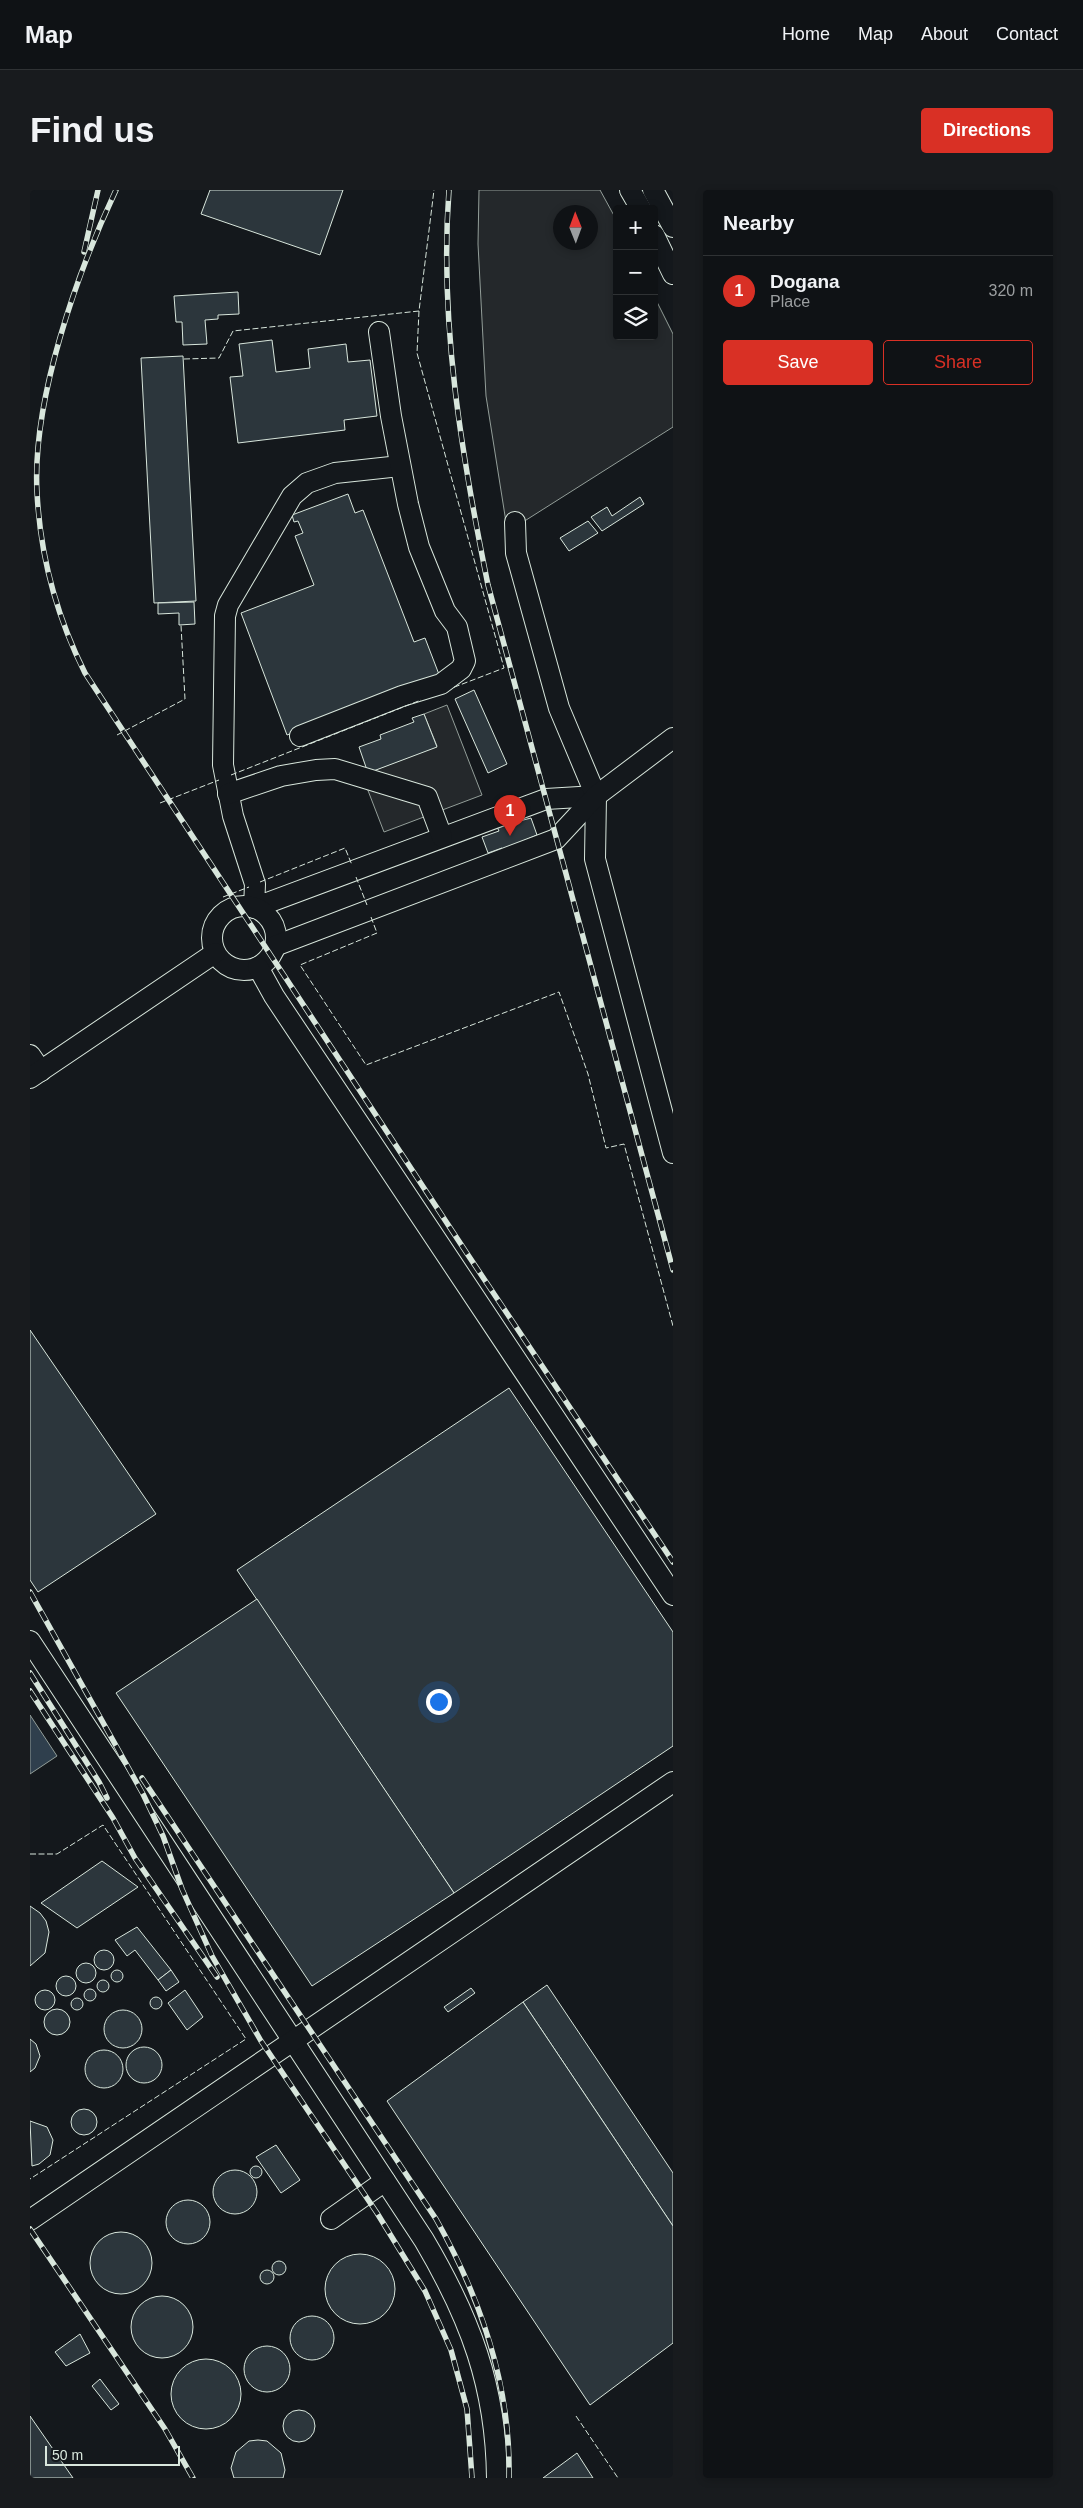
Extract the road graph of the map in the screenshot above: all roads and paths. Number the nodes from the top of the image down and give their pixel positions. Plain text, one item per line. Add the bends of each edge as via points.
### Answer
1 (630, 190) edge
2 (653, 190) edge
3 (639, 205) edge
4 (673, 226) edge
5 (658, 243) edge
6 (673, 274) edge
7 (379, 332) dead end
8 (400, 466) junction
9 (515, 522) dead end
10 (300, 736) dead end
11 (673, 738) edge
12 (228, 794) junction
13 (596, 796) junction
14 (442, 837) junction
15 (254, 908) junction
16 (275, 946) junction
17 (215, 954) junction
18 (258, 966) junction
19 (34, 1068) edge
20 (673, 1153) edge
21 (673, 1595) edge
22 (30, 1641) edge
23 (673, 1782) edge
24 (293, 2041) junction
25 (385, 2181) junction
26 (331, 2219) dead end
27 (30, 2220) edge
28 (497, 2478) edge

1 - 3 street
2 - 4 street
5 - 6 street
7 - 8 street
8 - 10 street via 419,546 445,611 457,627 465,660 461,669 440,684
8 - 12 street via 335,473 307,483 292,496 228,605 223,701 223,766
9 - 13 street via 516,553 559,708
11 - 13 street
12 - 14 street via 282,776 335,769 427,797
12 - 15 street via 255,884
13 - 14 street via 546,799
13 - 16 street via 556,839
13 - 20 street via 595,859
14 - 15 street
15 - 16 street via 274,927
15 - 17 street via 238,906 221,916 212,934
16 - 18 street via 271,956
17 - 18 street via 221,962 239,970
17 - 19 street
18 - 21 street via 274,996
22 - 24 street
23 - 24 street
24 - 25 street
24 - 27 street
25 - 26 street
25 - 28 street via 451,2286 473,2337 489,2392

